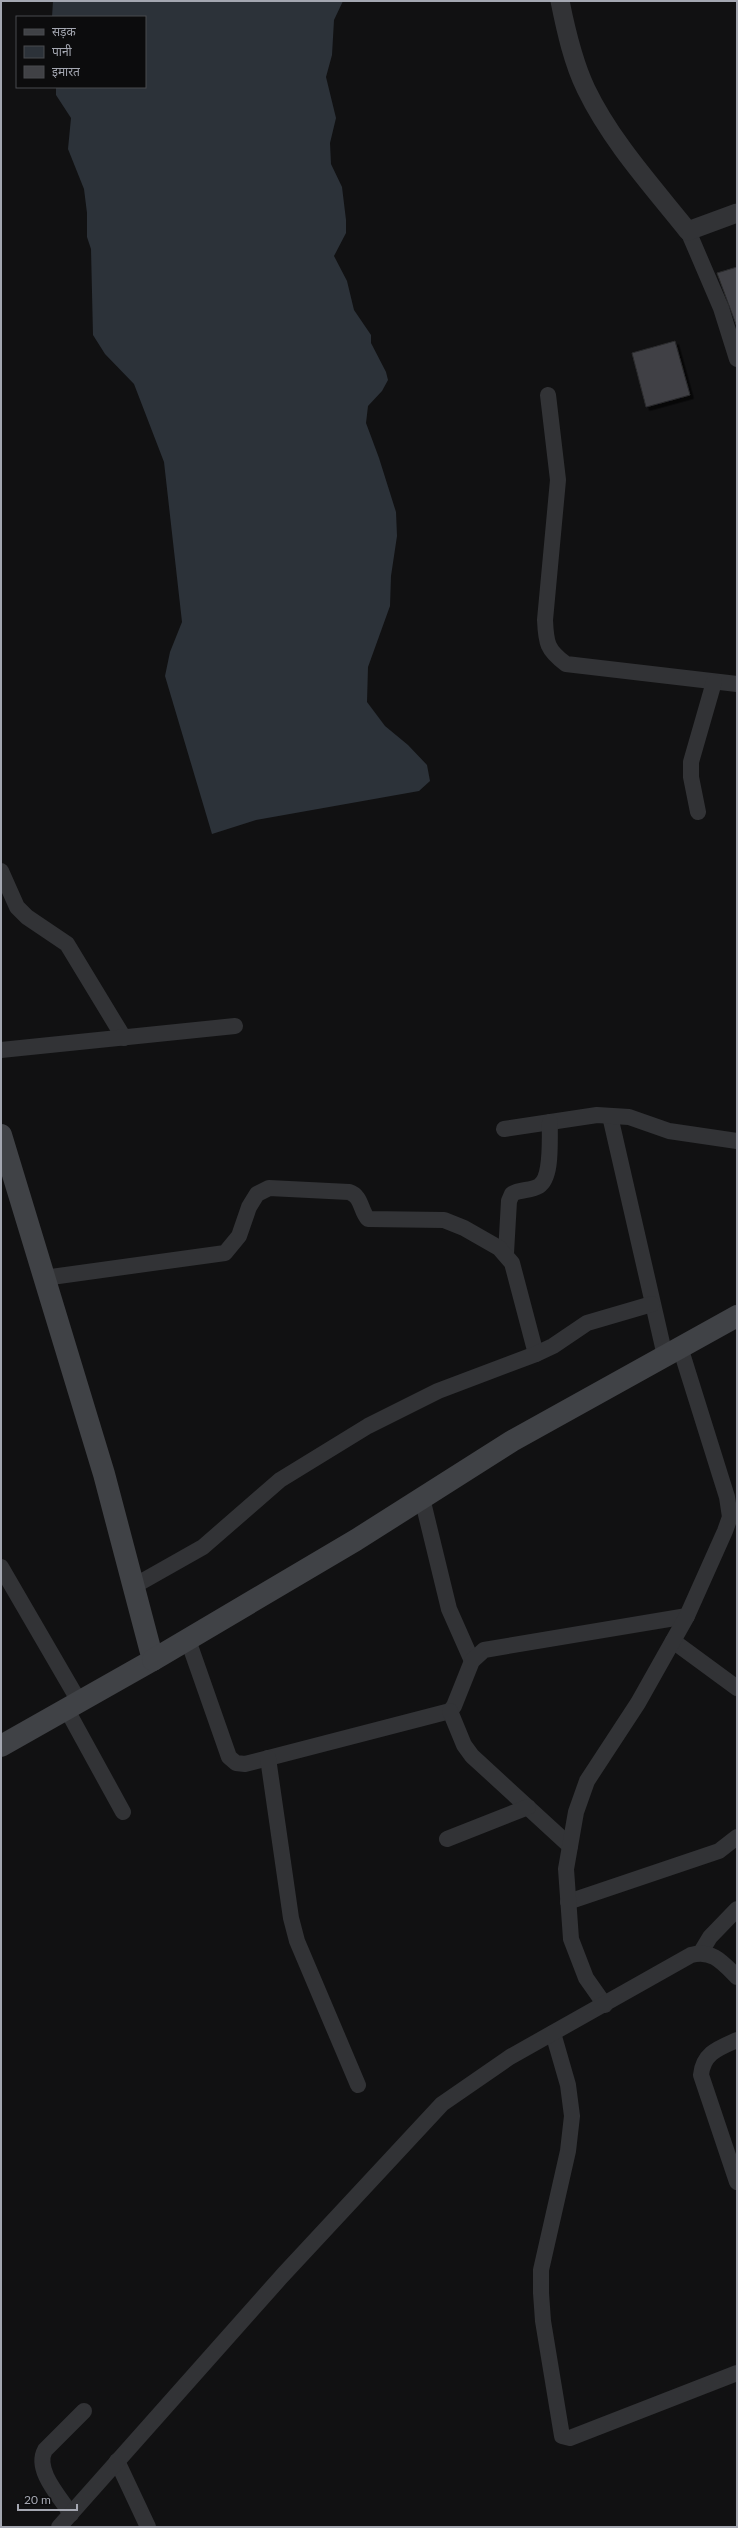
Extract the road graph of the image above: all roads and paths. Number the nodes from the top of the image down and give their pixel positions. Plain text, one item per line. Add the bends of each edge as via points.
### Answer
1 (560, 1) edge
2 (737, 213) edge
3 (688, 230) junction
4 (737, 359) edge
5 (548, 395) dead end
6 (714, 682) junction
7 (737, 684) edge
8 (698, 812) dead end
9 (1, 871) edge
10 (235, 1026) dead end
11 (124, 1038) junction
12 (1, 1050) edge
13 (610, 1116) junction
14 (550, 1122) junction
15 (504, 1129) dead end
16 (1, 1135) edge
17 (737, 1141) edge
18 (506, 1253) junction
19 (44, 1278) junction
20 (652, 1304) junction
21 (737, 1316) edge
22 (672, 1351) junction
23 (536, 1354) junction
24 (422, 1498) junction
25 (731, 1529) edge
26 (1, 1567) edge
27 (134, 1586) junction
28 (687, 1616) junction
29 (188, 1640) junction
30 (673, 1641) junction
31 (153, 1660) junction
32 (472, 1661) junction
33 (737, 1688) edge
34 (73, 1706) junction
35 (450, 1711) junction
36 (1, 1746) edge
37 (268, 1758) junction
38 (528, 1807) junction
39 (123, 1812) dead end
40 (737, 1837) edge
41 (447, 1839) dead end
42 (570, 1846) junction
43 (568, 1902) junction
44 (737, 1909) edge
45 (701, 1952) junction
46 (737, 1976) edge
47 (605, 2005) junction
48 (553, 2033) junction
49 (737, 2040) edge
50 (358, 2085) dead end
51 (737, 2182) edge
52 (737, 2373) edge
53 (84, 2411) dead end
54 (117, 2461) junction
55 (71, 2514) junction
56 (59, 2527) edge
57 (148, 2527) edge

1 - 3 street via 567,36 586,89 616,140
2 - 3 street
3 - 4 street via 721,308
5 - 6 street via 558,480 545,620 546,641 553,655 566,664
6 - 7 street
6 - 8 street via 692,762 691,777
9 - 11 street via 17,907 27,917 67,944
10 - 11 street
11 - 12 street
13 - 14 street via 597,1115
13 - 17 street via 629,1117 669,1131
13 - 20 street
14 - 15 street
14 - 18 street via 548,1172 544,1182 538,1187 512,1194 509,1201
16 - 19 main road
18 - 19 street via 464,1228 444,1220 368,1219 358,1198 349,1192 269,1188 257,1194 238,1236 225,1253
18 - 23 street via 512,1262
19 - 27 main road via 104,1474
20 - 22 street
20 - 23 street via 588,1323
21 - 22 main road
22 - 24 main road via 512,1441
22 - 25 street via 727,1497
23 - 27 street via 438,1391 368,1426 280,1480 203,1547
24 - 29 main road
24 - 32 street via 448,1609
25 - 28 street
26 - 34 street
27 - 31 main road
28 - 30 street
28 - 32 street via 484,1650
29 - 31 main road
29 - 37 street via 230,1757 236,1763 244,1764
30 - 33 street
30 - 42 street via 638,1703 587,1781 576,1812
31 - 34 main road
32 - 35 street
34 - 36 main road
34 - 39 street
35 - 37 street
35 - 38 street via 464,1745 472,1756
37 - 50 street via 290,1918 297,1941
38 - 41 street
38 - 42 street
40 - 43 street via 719,1852
42 - 43 street via 566,1869
43 - 47 street via 571,1940 586,1978
44 - 45 street via 710,1937
45 - 46 street via 715,1956
45 - 47 street via 691,1955
47 - 48 street
48 - 52 street via 568,2085 572,2116 568,2151 541,2270 541,2293 543,2321 562,2436 570,2438
48 - 54 street via 510,2057 442,2104 282,2276
49 - 51 street via 707,2056 702,2065 701,2075
53 - 55 street via 41,2457 44,2472
54 - 55 street
54 - 57 street
55 - 56 street

